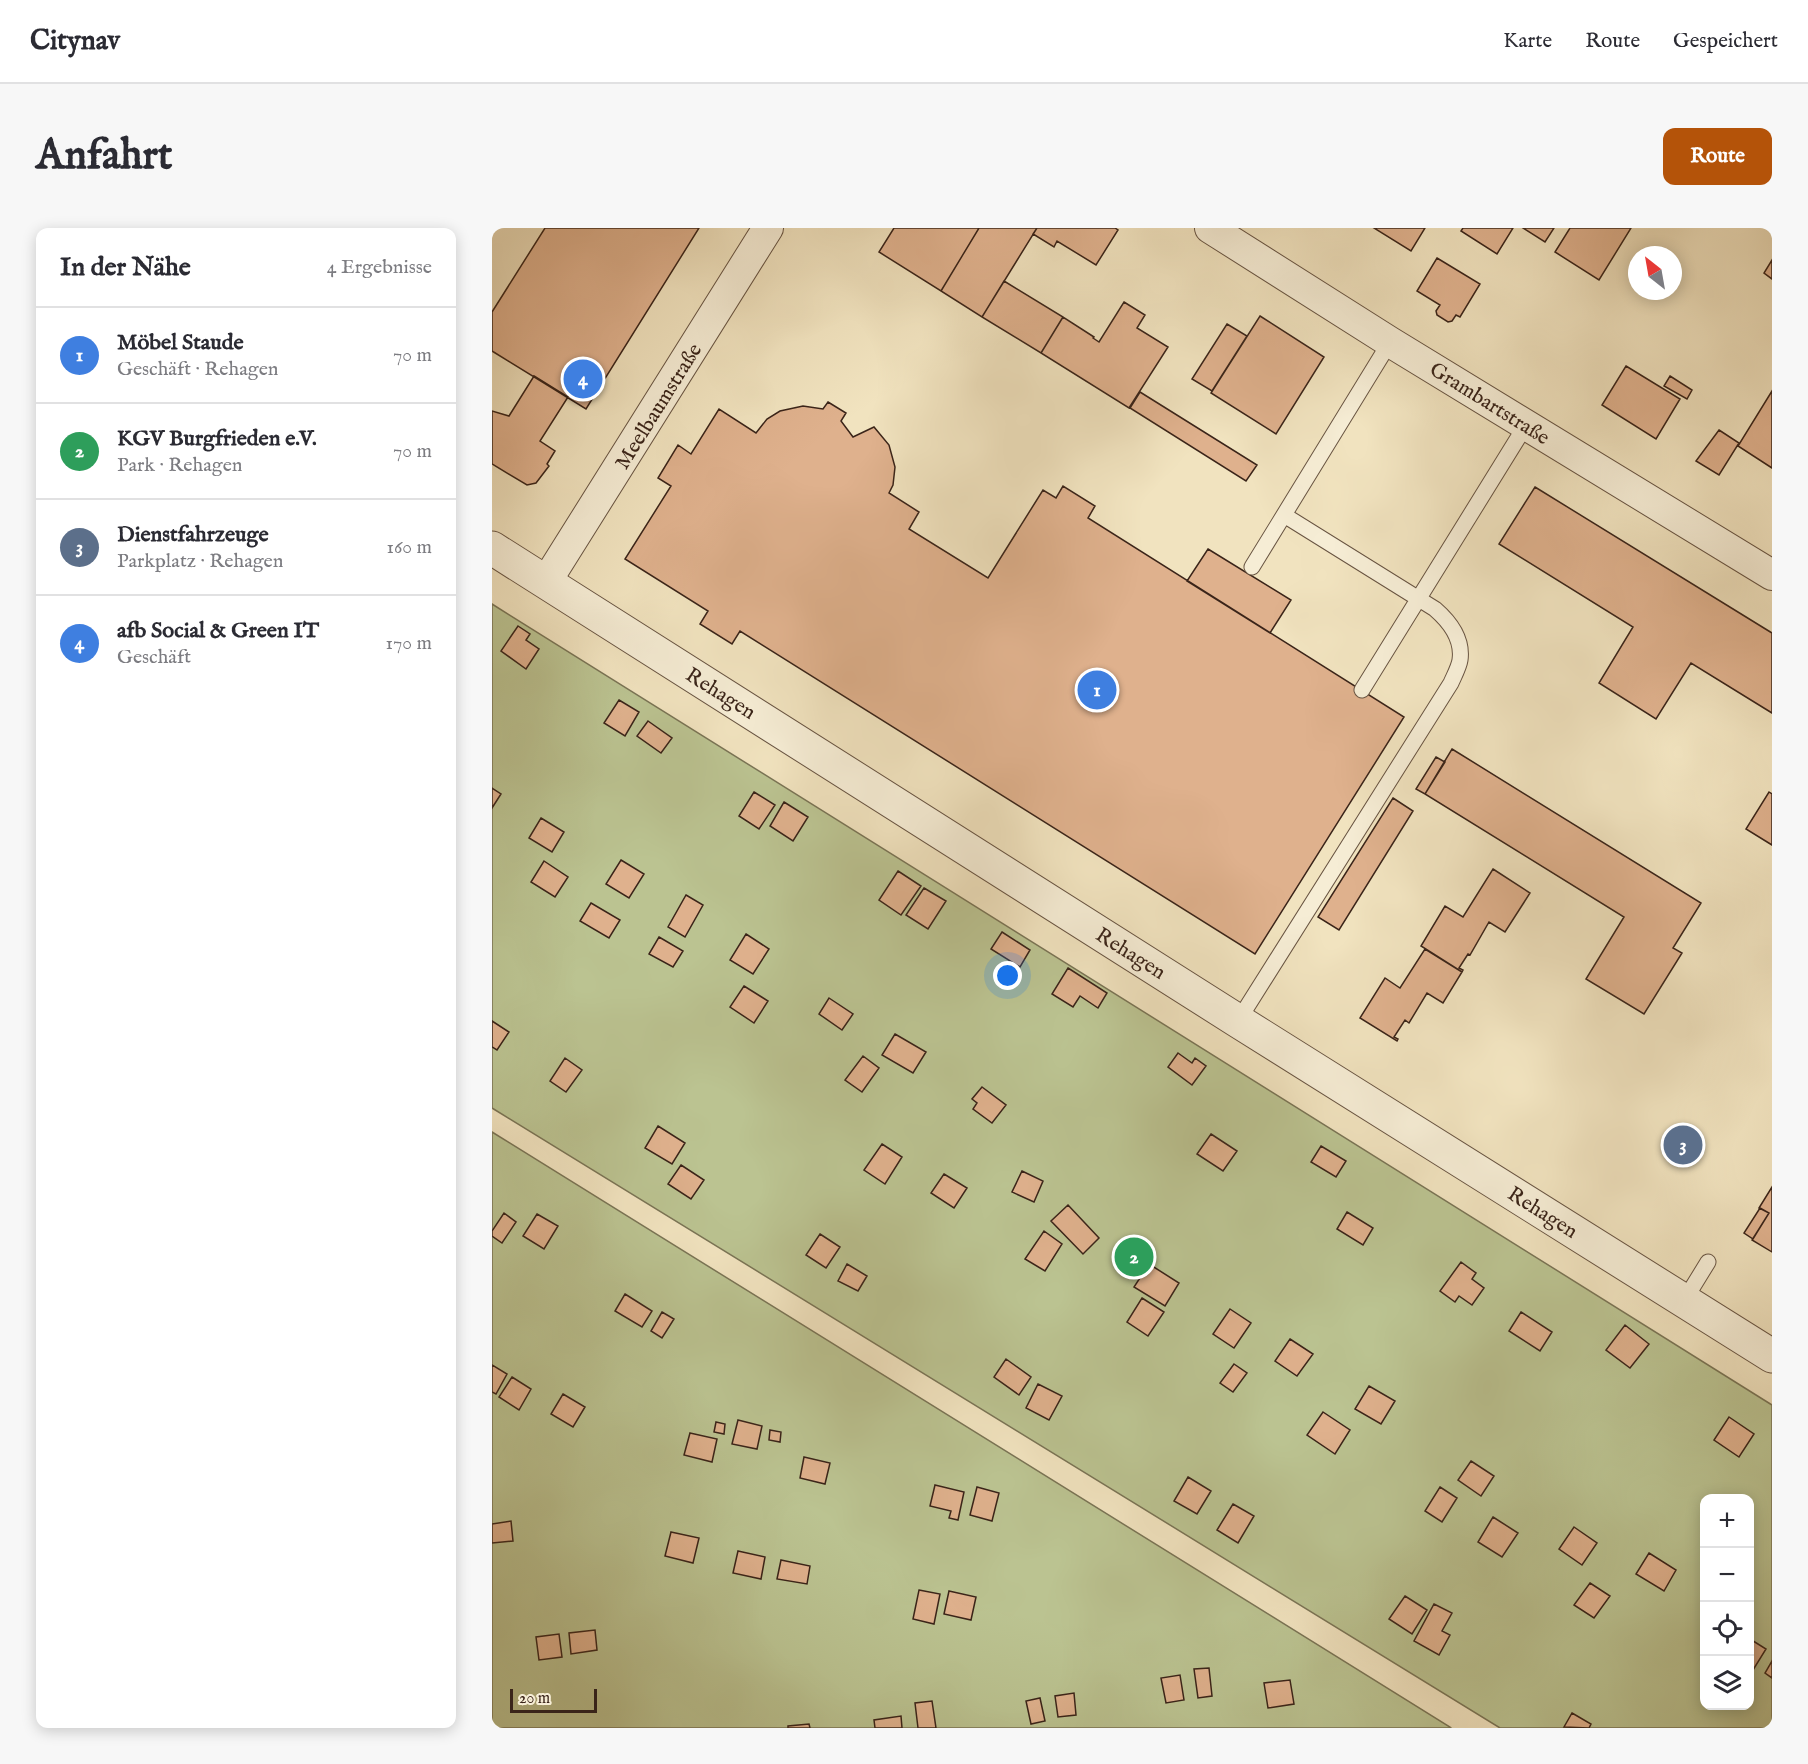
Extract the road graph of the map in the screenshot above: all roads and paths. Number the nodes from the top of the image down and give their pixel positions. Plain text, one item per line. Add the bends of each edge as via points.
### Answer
1 (768, 228) edge
2 (1210, 228) edge
3 (1390, 342) junction
4 (1526, 425) junction
5 (1284, 515) junction
6 (492, 548) edge
7 (1252, 567) dead end
8 (1772, 575) edge
9 (546, 582) junction
10 (1419, 599) junction
11 (1362, 690) dead end
12 (1238, 1021) junction
13 (1708, 1262) dead end
14 (1684, 1301) junction
15 (1772, 1356) edge

1 - 9 street, Meelbaumstraße
2 - 3 street, Grambartstraße
3 - 4 street, Grambartstraße
3 - 5 lane
4 - 8 street, Grambartstraße
4 - 10 lane
5 - 7 lane
5 - 10 lane
6 - 9 street, Rehagen
9 - 12 street, Rehagen
10 - 11 lane
10 - 12 lane via 1447,619 1458,636 1460,660 1451,683
12 - 14 street, Rehagen
13 - 14 lane
14 - 15 street, Rehagen

